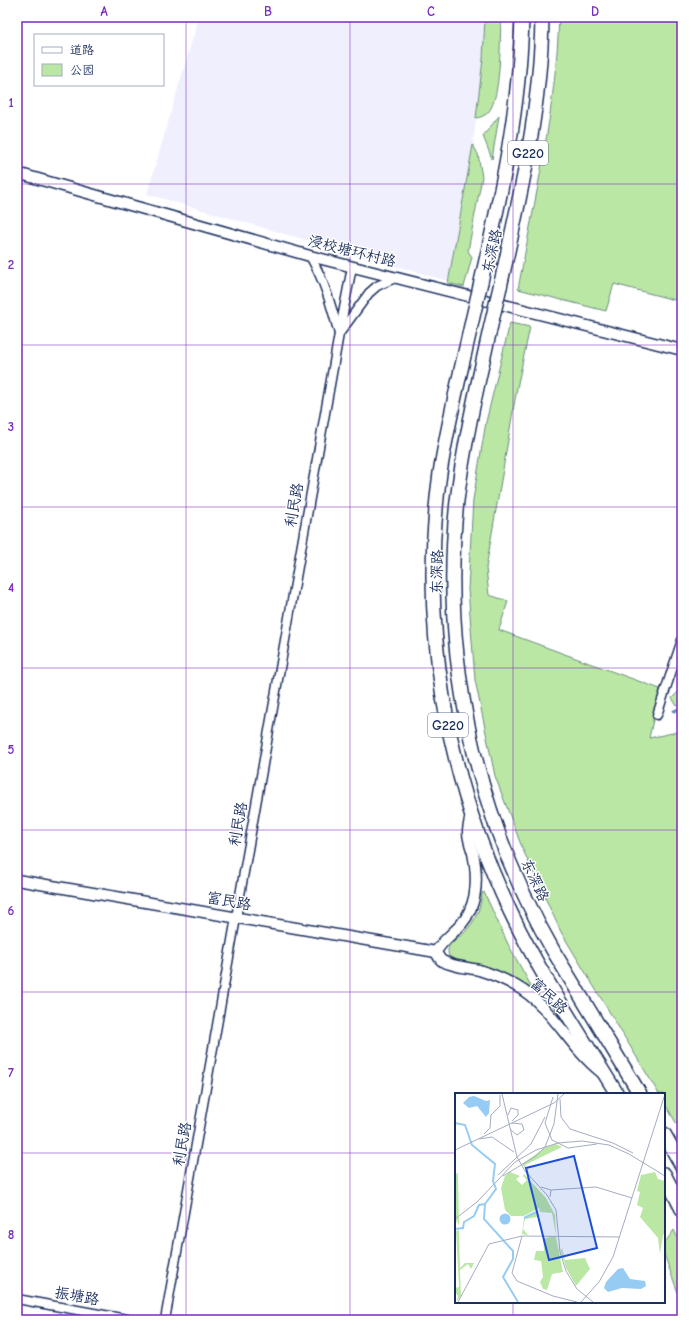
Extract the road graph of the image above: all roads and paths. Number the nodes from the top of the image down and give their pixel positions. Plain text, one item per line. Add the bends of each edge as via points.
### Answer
1 (522, 17) edge
2 (542, 17) edge
3 (17, 173) edge
4 (310, 256) junction
5 (352, 267) junction
6 (395, 278) junction
7 (339, 334) junction
8 (682, 350) edge
9 (682, 640) edge
10 (657, 716) dead end
11 (471, 814) junction
12 (17, 880) edge
13 (236, 918) junction
14 (436, 952) junction
15 (606, 1075) junction
16 (616, 1093) edge
17 (639, 1093) edge
18 (665, 1136) edge
19 (682, 1166) edge
20 (665, 1176) edge
21 (682, 1209) edge
22 (17, 1299) edge
23 (132, 1320) edge
24 (165, 1320) edge

1 - 11 highway, 东深路 / G220, bridge via 519,66 508,152 449,423 435,526 435,632 441,683 456,760
2 - 17 highway, 东深路 / G220, bridge via 533,120 519,200 464,451 457,502 453,560 457,655 475,757 489,808 507,858 541,930
3 - 4 street, 浸校塘环村路
4 - 5 street, 浸校塘环村路
4 - 7 street, 利民路 via 327,291
5 - 6 street, 浸校塘环村路
5 - 7 street, 利民路
6 - 7 street, 利民路 via 377,286 369,293
6 - 8 street, 浸校塘环村路
7 - 13 street, 利民路
9 - 10 street
11 - 14 street via 468,832 477,881 473,902 466,919 439,945
11 - 15 highway, 东深路 / G220 via 489,864 524,939
12 - 13 street, 富民路
13 - 14 street, 富民路
13 - 24 street, 利民路
14 - 15 street, 富民路 via 441,960 493,975 529,995 549,1013 588,1062
15 - 16 highway, 东深路 / G220
18 - 19 highway
20 - 21 highway
22 - 23 street, 振塘路

